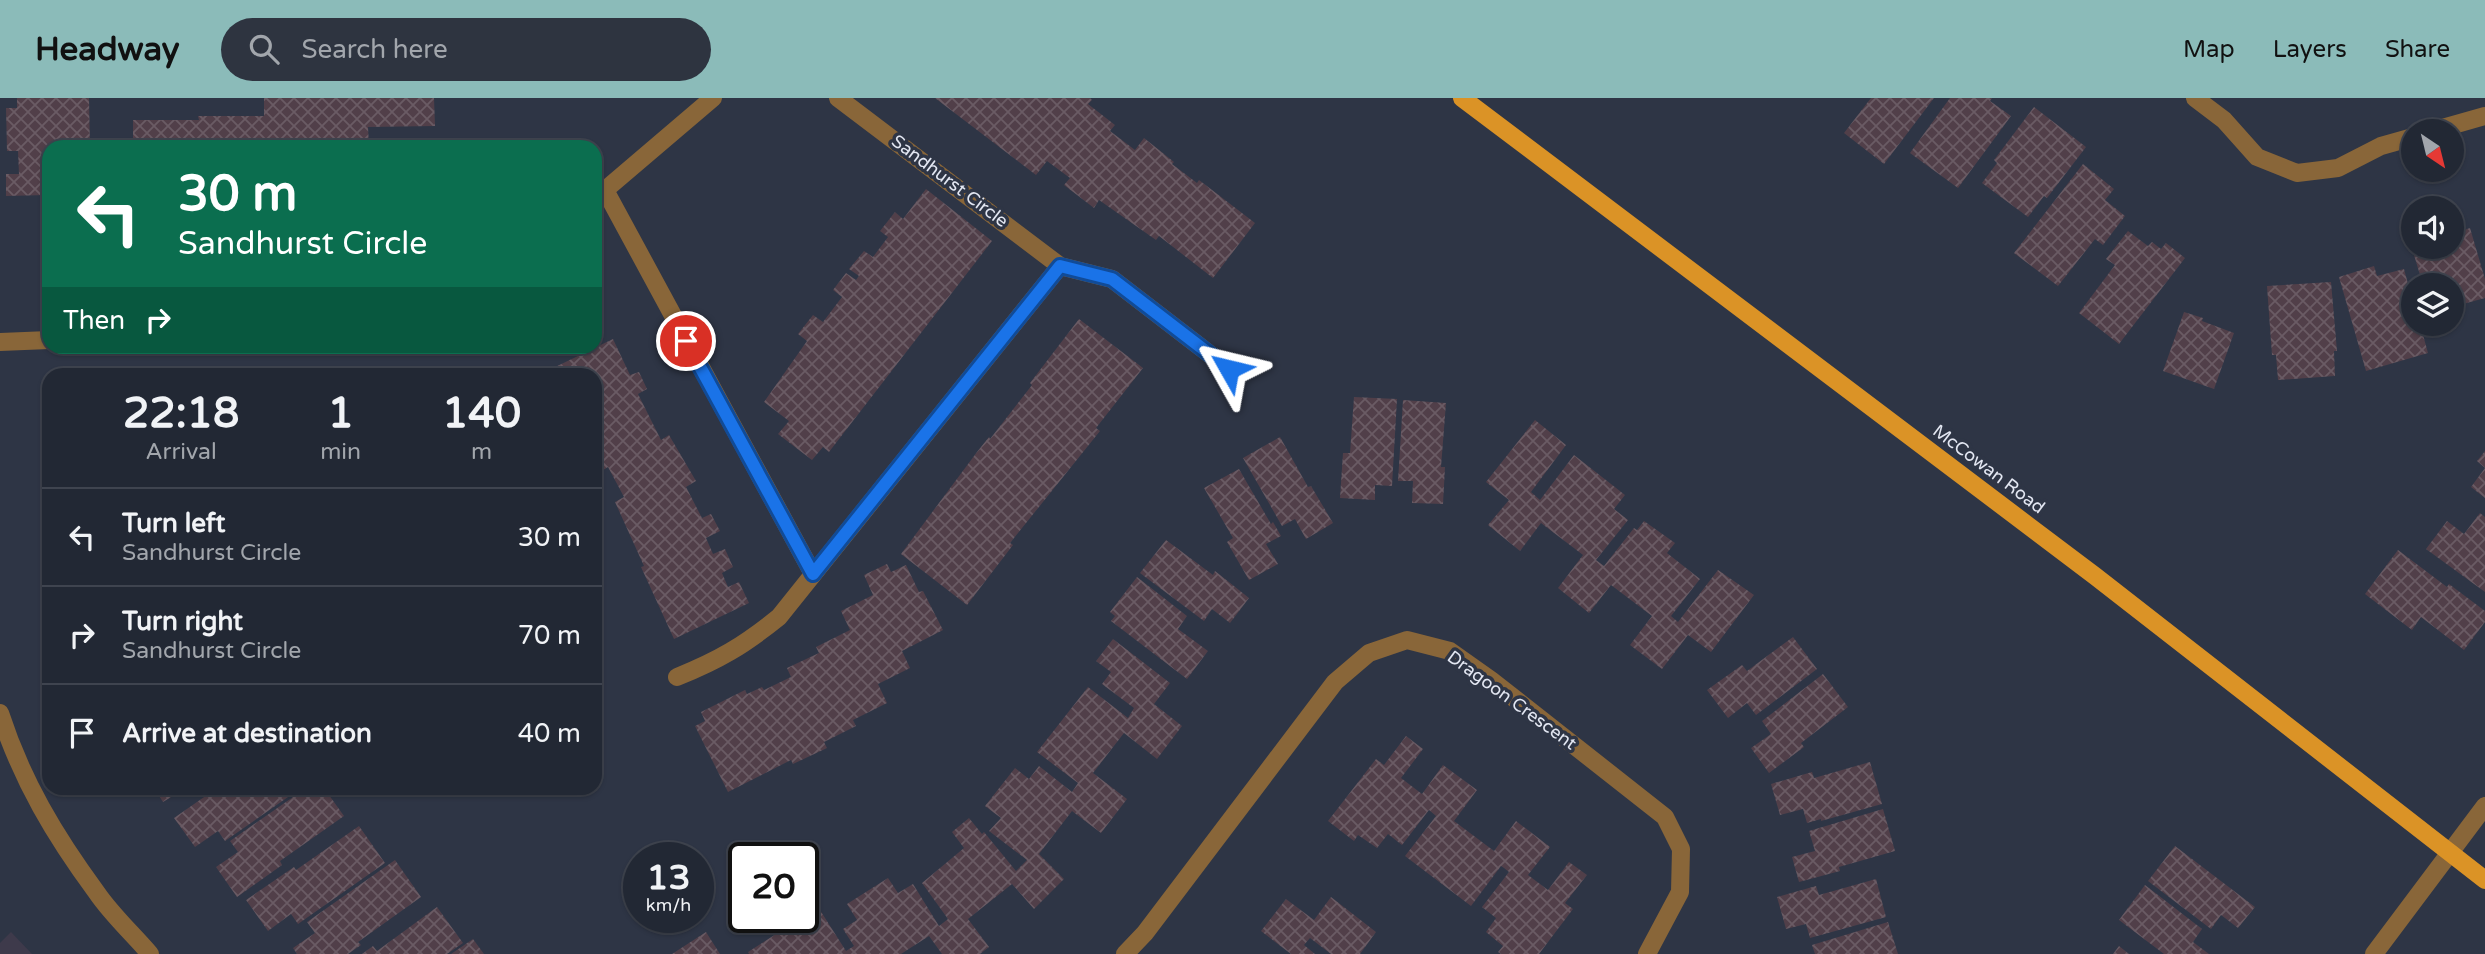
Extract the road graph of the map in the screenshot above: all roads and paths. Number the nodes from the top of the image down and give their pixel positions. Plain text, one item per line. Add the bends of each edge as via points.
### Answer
1 (713, 98) edge
2 (838, 98) edge
3 (1462, 98) edge
4 (2195, 98) edge
5 (2485, 116) edge
6 (2464, 122) edge
7 (2401, 140) edge
8 (602, 191) edge
9 (602, 197) edge
10 (1060, 266) junction
11 (42, 340) edge
12 (0, 342) edge
13 (1229, 369) dead end
14 (813, 574) junction
15 (677, 677) dead end
16 (0, 713) edge
17 (2485, 806) edge
18 (2451, 854) junction
19 (2485, 880) edge
20 (150, 954) edge
21 (1125, 954) edge
22 (1647, 954) edge
23 (2374, 954) edge

1 - 8 street
2 - 10 street, Sandhurst Circle
3 - 18 main road, McCowan Road via 2127,600
4 - 7 street via 2224,120 2257,156 2297,173 2337,168
5 - 6 street
9 - 14 street
10 - 13 street, Sandhurst Circle via 1112,279
10 - 14 street
11 - 12 street
14 - 15 street via 779,617 748,642
16 - 20 street via 39,807 98,895
17 - 18 street
18 - 19 main road, McCowan Road
18 - 23 street
21 - 22 street, Dragoon Crescent via 1335,682 1369,653 1407,640 1450,651 1665,817 1681,849 1680,892

